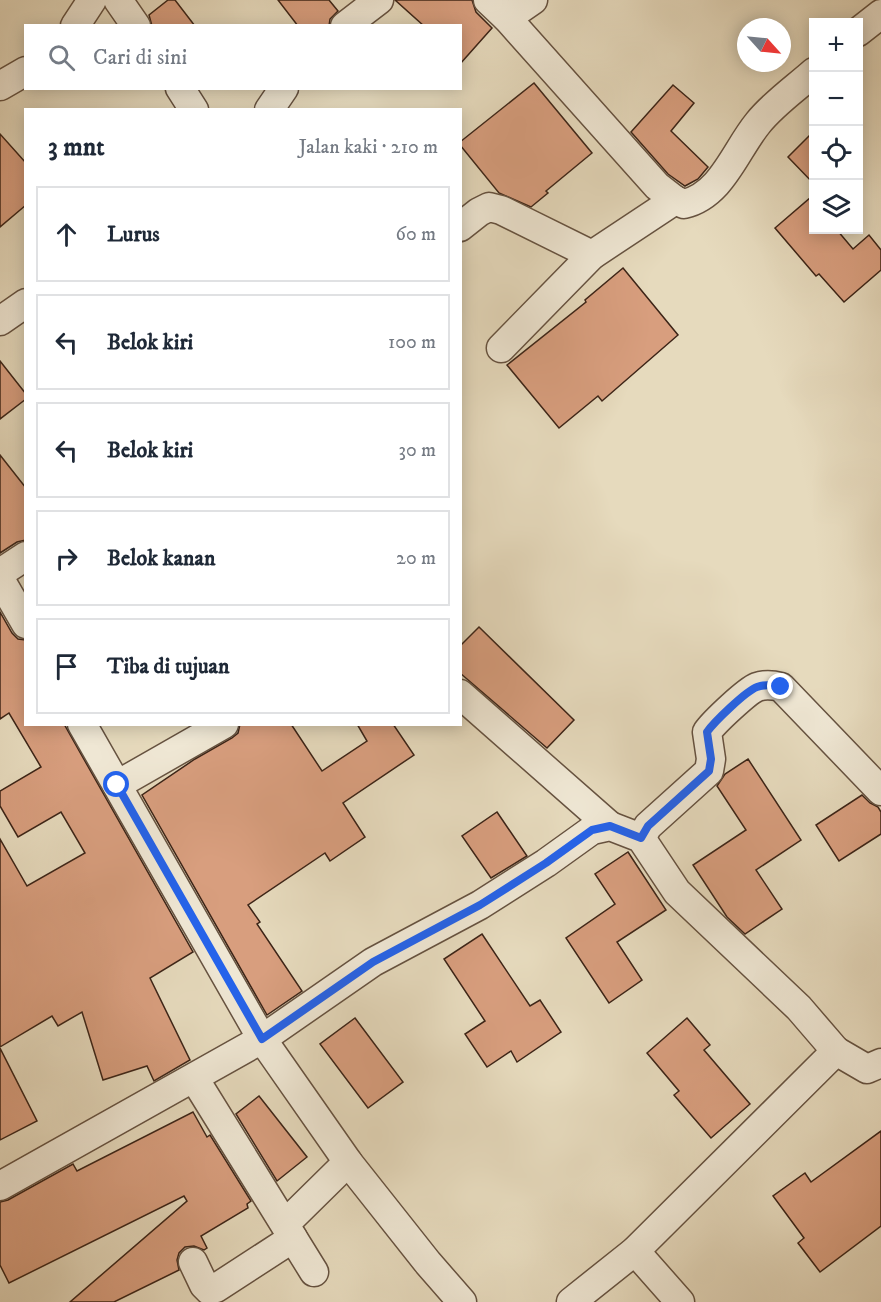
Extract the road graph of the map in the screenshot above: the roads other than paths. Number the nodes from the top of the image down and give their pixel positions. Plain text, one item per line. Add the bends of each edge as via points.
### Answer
1 (92, 0) edge
2 (118, 0) edge
3 (379, 0) edge
4 (533, 0) edge
5 (498, 9) edge
6 (881, 14) edge
7 (76, 24) edge
8 (135, 24) edge
9 (348, 24) edge
10 (863, 28) edge
11 (24, 72) edge
12 (809, 76) edge
13 (0, 86) edge
14 (181, 90) edge
15 (283, 90) edge
16 (193, 108) edge
17 (270, 108) edge
18 (675, 200) junction
19 (462, 225) edge
20 (592, 255) junction
21 (24, 304) edge
22 (0, 321) edge
23 (501, 348) dead end
24 (24, 557) edge
25 (0, 573) edge
26 (0, 579) edge
27 (24, 621) edge
28 (462, 696) edge
29 (83, 726) edge
30 (220, 726) edge
31 (117, 785) junction
32 (881, 791) edge
33 (610, 826) junction
34 (641, 838) junction
35 (262, 1039) junction
36 (836, 1052) junction
37 (881, 1063) edge
38 (194, 1078) junction
39 (348, 1162) junction
40 (0, 1186) edge
41 (289, 1231) junction
42 (635, 1251) junction
43 (193, 1262) dead end
44 (314, 1272) dead end
45 (462, 1302) edge
46 (571, 1302) edge
47 (680, 1302) edge

1 - 7 street
2 - 8 street
3 - 9 street
4 - 5 street
5 - 18 street via 657,186
6 - 10 street
11 - 13 street
12 - 18 street via 759,121 719,181 705,195 684,204
14 - 16 street
15 - 17 street
18 - 20 street
19 - 20 street via 489,207
20 - 23 street
21 - 22 street
24 - 25 street
26 - 27 street
28 - 33 street
29 - 31 street
30 - 31 street
31 - 35 street
32 - 34 street via 781,687 756,687 707,732 709,771 648,826
33 - 34 street
33 - 35 street via 592,830 480,905 373,962
34 - 36 street via 677,892 799,1008
35 - 38 street
35 - 39 street
36 - 37 street via 867,1069
36 - 42 street
38 - 40 street
38 - 41 street
39 - 41 street
39 - 45 street
41 - 43 street via 216,1288 209,1290
41 - 44 street
42 - 46 street
42 - 47 street

